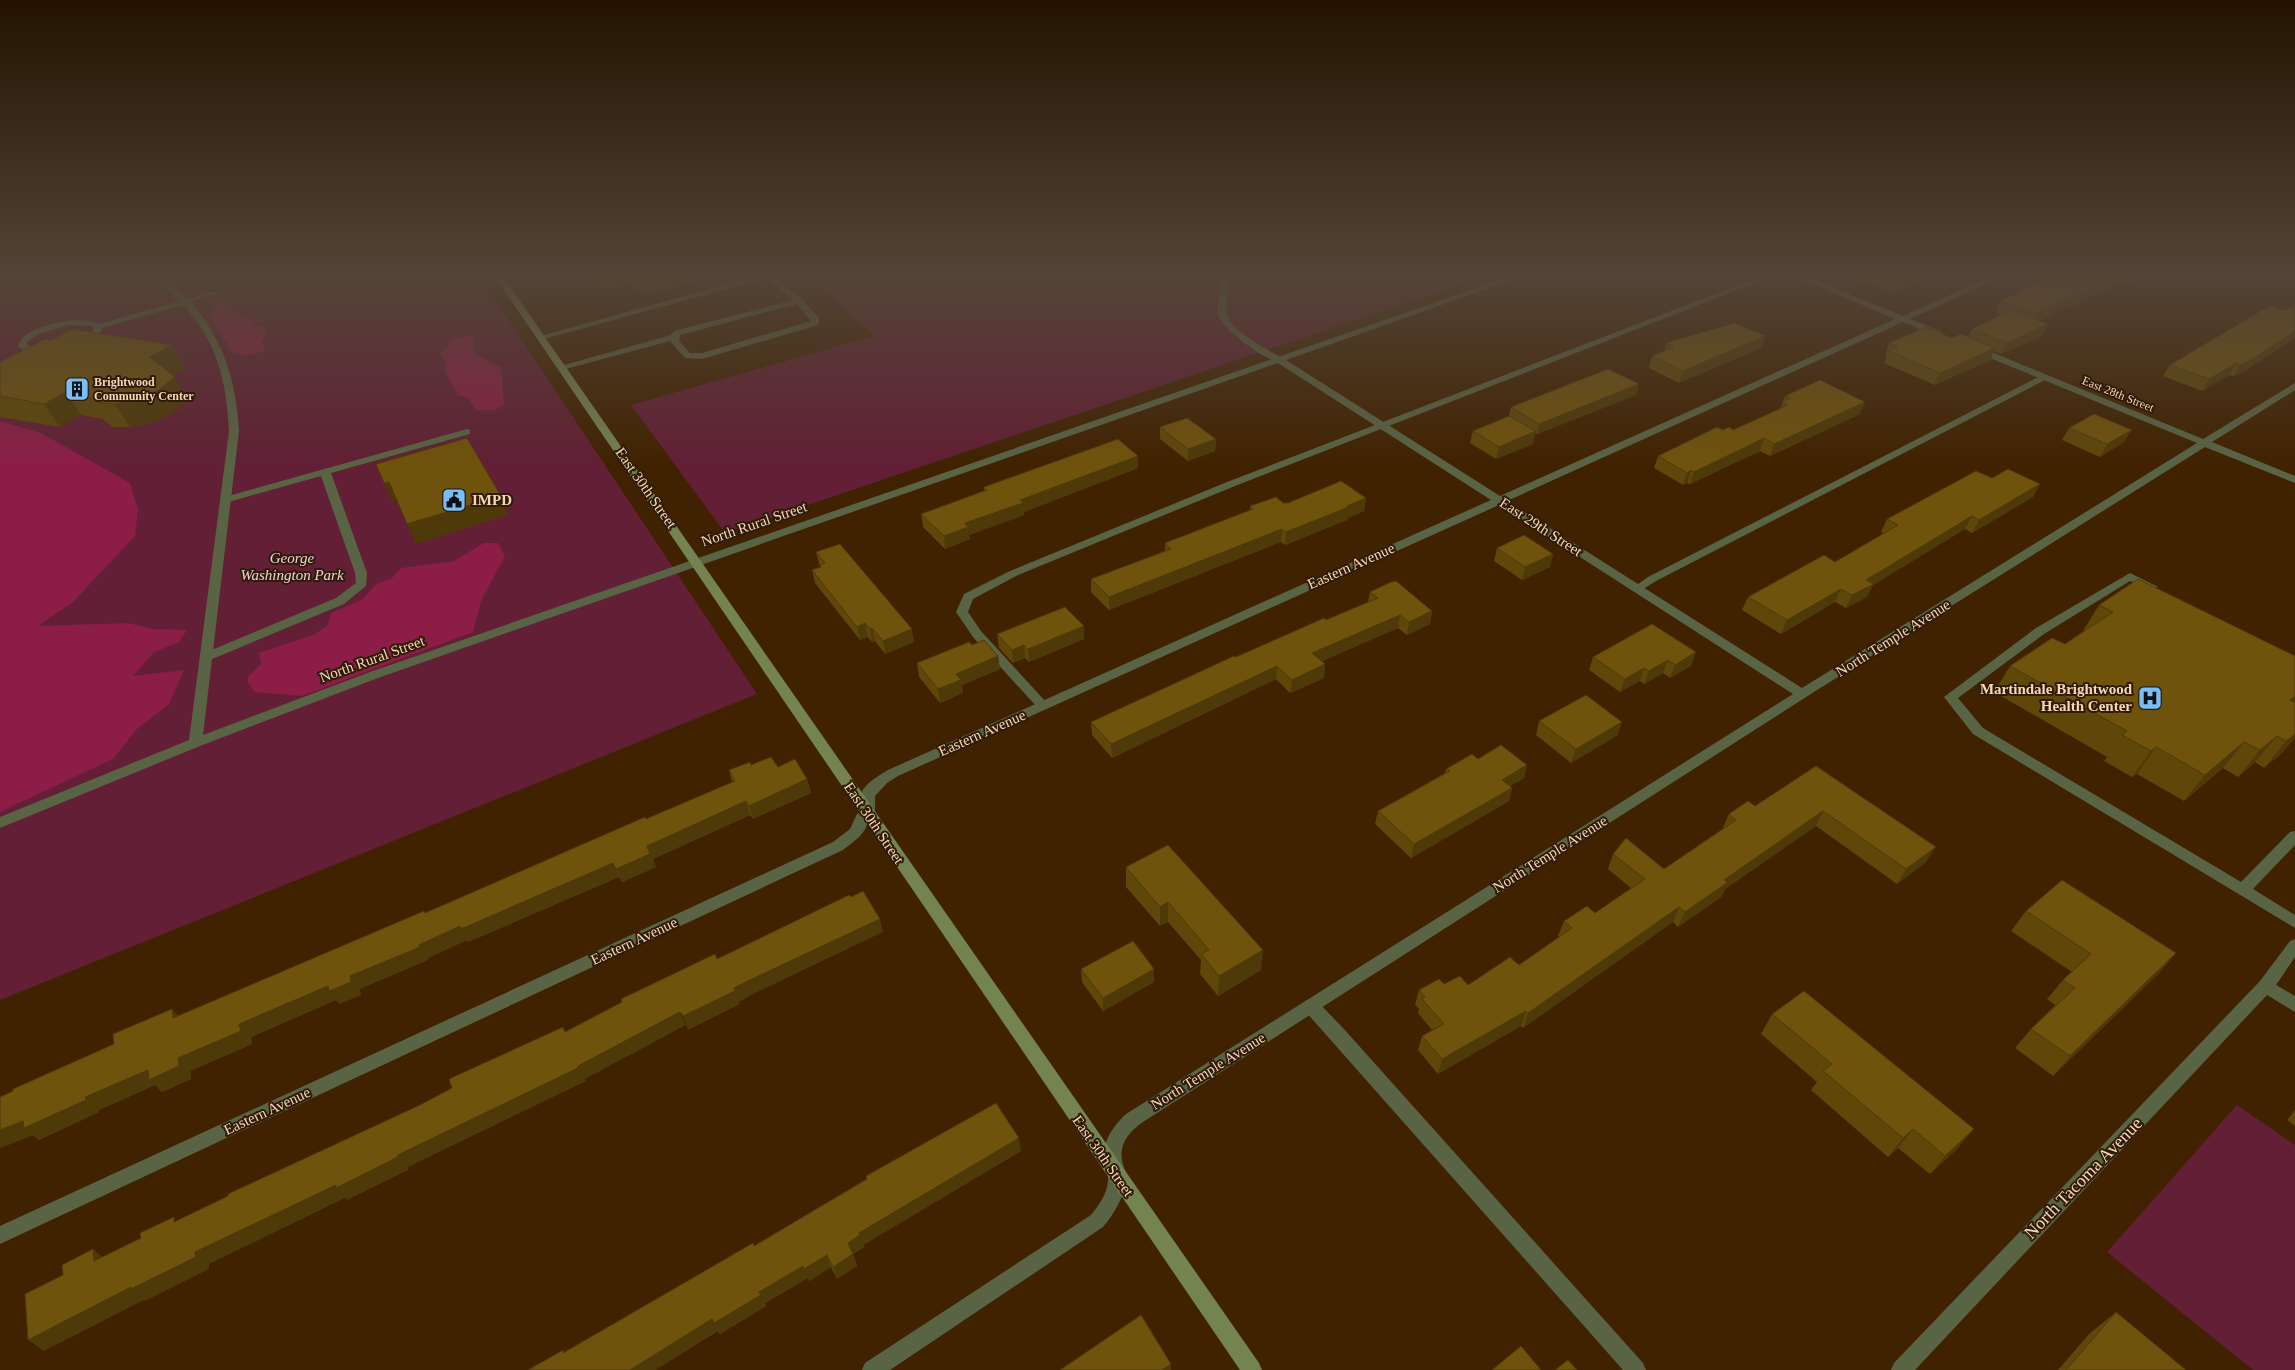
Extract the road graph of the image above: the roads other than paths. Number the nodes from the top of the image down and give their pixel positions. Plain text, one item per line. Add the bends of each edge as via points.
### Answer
1 (27, 338) edge
2 (90, 338) edge
3 (213, 338) edge
4 (542, 338) edge
5 (674, 338) joint
6 (764, 338) edge
7 (1247, 338) edge
8 (1342, 338) edge
9 (1610, 338) edge
10 (1860, 338) edge
11 (1964, 344) edge
12 (1279, 360) junction
13 (562, 367) junction
14 (2044, 377) junction
15 (2295, 386) edge
16 (1383, 426) junction
17 (467, 432) dead end
18 (2205, 443) junction
19 (325, 472) junction
20 (2295, 480) edge
21 (225, 500) junction
22 (1498, 500) junction
23 (697, 562) junction
24 (1637, 589) junction
25 (2165, 593) edge
26 (206, 657) junction
27 (1802, 694) junction
28 (1042, 706) junction
29 (195, 743) junction
30 (868, 814) junction
31 (0, 823) edge
32 (2295, 836) edge
33 (2243, 890) junction
34 (2295, 922) edge
35 (2295, 945) edge
36 (2266, 986) junction
37 (2295, 1005) edge
38 (1311, 1006) junction
39 (1117, 1177) junction
40 (0, 1235) edge
41 (872, 1370) edge
42 (1252, 1370) edge
43 (1636, 1370) edge
44 (1901, 1370) edge

1 - 2 street via 22,346 34,351 65,348
3 - 21 street via 230,384 234,408
4 - 13 main road, East 30th Street
5 - 6 street via 688,356 702,356
5 - 13 street
7 - 12 street, East 29th Street
8 - 12 street, North Rural Street
9 - 16 street
10 - 22 street, Eastern Avenue
11 - 14 street, East 28th Street
12 - 16 street, East 29th Street
12 - 23 street, North Rural Street
13 - 23 main road, East 30th Street
14 - 18 street, East 28th Street
14 - 24 street
15 - 18 street, North Temple Avenue
16 - 22 street, East 29th Street
16 - 28 street via 1014,572 968,597 962,612 977,634
17 - 19 street
18 - 20 street, East 28th Street
18 - 27 street, North Temple Avenue
19 - 21 street
19 - 26 street via 361,573 362,584 340,601
21 - 26 street
22 - 24 street, East 29th Street
22 - 28 street, Eastern Avenue
23 - 29 street, North Rural Street via 392,668
23 - 30 main road, East 30th Street
24 - 27 street, East 29th Street
25 - 33 street via 2130,576 2040,631 1950,697 1978,731
26 - 29 street
27 - 38 street, North Temple Avenue
28 - 30 street, Eastern Avenue via 887,776 868,794
29 - 31 street, North Rural Street
30 - 39 main road, East 30th Street
30 - 40 street, Eastern Avenue via 862,818 855,833 838,846
32 - 33 street
33 - 34 street
35 - 36 street, North Tacoma Avenue
36 - 37 street
36 - 44 street, North Tacoma Avenue
38 - 39 street, North Temple Avenue via 1130,1120 1112,1150
38 - 43 street
39 - 41 street, North Temple Avenue via 1110,1203 1097,1221
39 - 42 main road, East 30th Street

